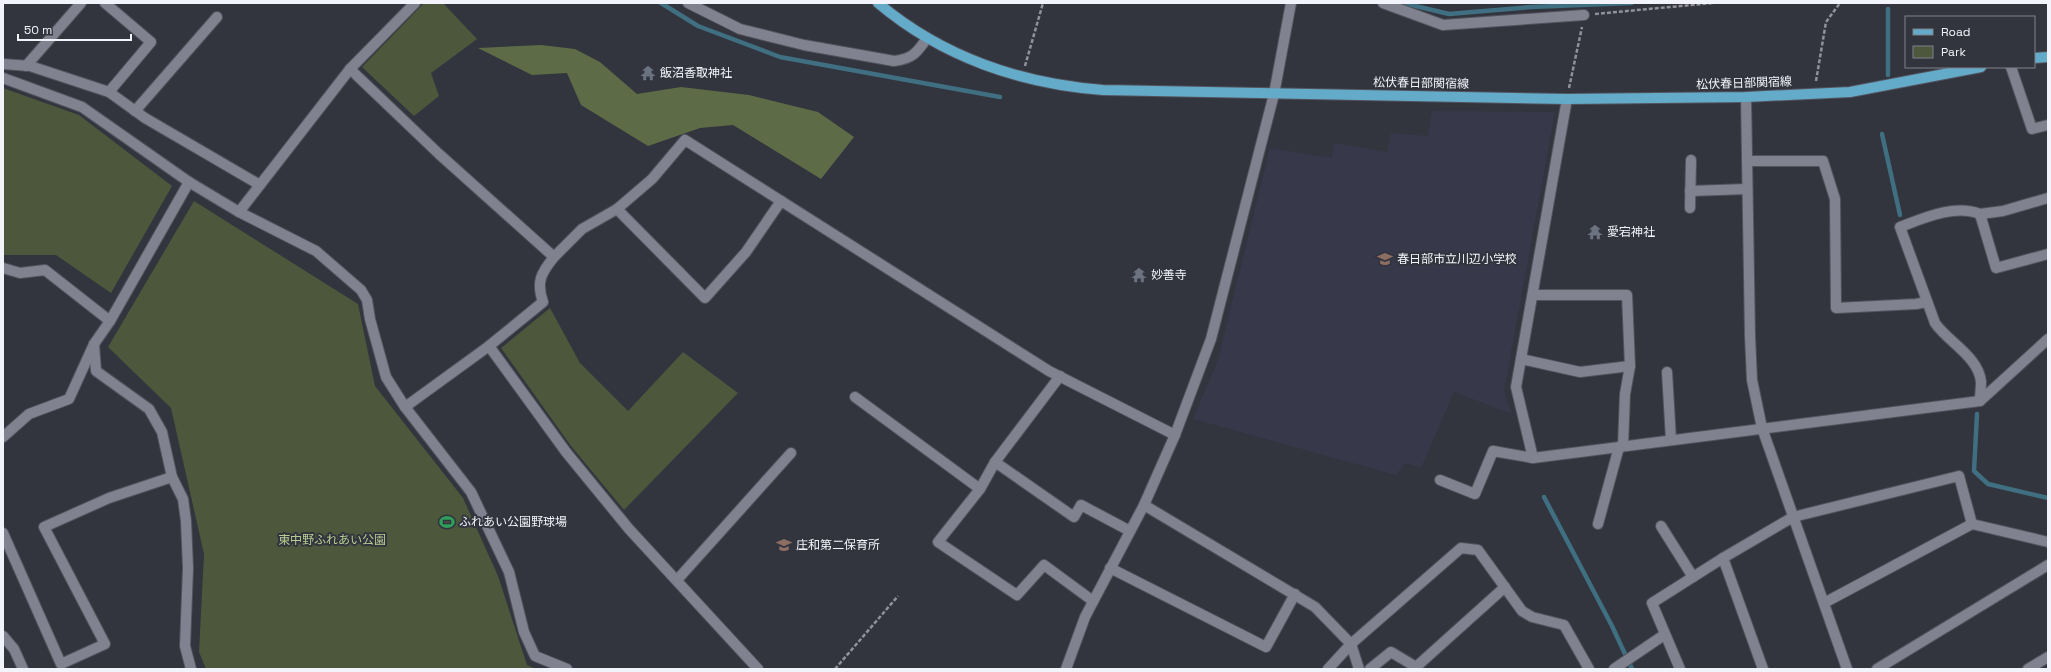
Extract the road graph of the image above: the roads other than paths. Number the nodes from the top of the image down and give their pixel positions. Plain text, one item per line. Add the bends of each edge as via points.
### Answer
1 (81, 3) edge
2 (105, 3) edge
3 (415, 3) edge
4 (688, 3) edge
5 (878, 3) edge
6 (1291, 3) edge
7 (1383, 3) edge
8 (1584, 15) road end
9 (217, 17) dead end
10 (927, 38) junction
11 (2048, 57) edge
12 (2035, 58) edge
13 (3, 64) edge
14 (26, 66) junction
15 (1976, 68) edge
16 (2011, 68) edge
17 (350, 69) junction
18 (3, 78) edge
19 (109, 92) junction
20 (1274, 94) junction
21 (1746, 97) junction
22 (1567, 99) junction
23 (135, 111) junction
24 (2048, 125) edge
25 (1691, 160) dead end
26 (1747, 161) junction
27 (189, 182) junction
28 (260, 185) junction
29 (1747, 189) junction
30 (1690, 191) junction
31 (2048, 198) edge
32 (781, 201) junction
33 (1690, 208) dead end
34 (617, 209) junction
35 (239, 212) junction
36 (1980, 214) junction
37 (2048, 254) edge
38 (554, 257) junction
39 (3, 268) edge
40 (1533, 295) junction
41 (1927, 302) junction
42 (110, 321) junction
43 (2048, 339) edge
44 (94, 344) junction
45 (489, 346) junction
46 (1521, 359) junction
47 (1630, 366) junction
48 (1667, 372) dead end
49 (1060, 376) junction
50 (855, 397) dead end
51 (1980, 401) junction
52 (405, 408) junction
53 (1762, 428) junction
54 (1175, 434) junction
55 (3, 437) edge
56 (1671, 440) junction
57 (1621, 446) junction
58 (791, 453) dead end
59 (1533, 458) junction
60 (995, 462) junction
61 (172, 477) junction
62 (1440, 480) dead end
63 (980, 489) junction
64 (1144, 505) junction
65 (1793, 517) junction
66 (1598, 524) dead end
67 (1972, 524) junction
68 (1660, 526) dead end
69 (1130, 530) junction
70 (3, 533) edge
71 (2048, 542) edge
72 (1723, 558) junction
73 (2048, 565) edge
74 (1110, 568) junction
75 (1693, 577) junction
76 (677, 580) junction
77 (1506, 587) junction
78 (1295, 594) junction
79 (1093, 601) junction
80 (1824, 603) junction
81 (1664, 635) junction
82 (3, 636) edge
83 (1351, 644) junction
84 (2048, 657) edge
85 (1067, 668) edge
86 (24, 669) edge
87 (192, 669) edge
88 (567, 669) edge
89 (758, 669) edge
90 (1328, 669) edge
91 (1359, 669) edge
92 (1370, 669) edge
93 (1589, 669) edge
94 (1614, 669) edge
95 (1680, 669) edge
96 (1763, 669) edge
97 (1847, 669) edge
98 (1878, 669) edge
99 (2028, 669) edge

1 - 14 street
2 - 19 street via 151,42
3 - 17 street
4 - 10 street via 740,29 804,45 894,60 906,60 919,51
5 - 10 main road, 松伏春日部関宿線
6 - 20 street
7 - 8 street via 1443,25
9 - 23 street
10 - 20 main road, 松伏春日部関宿線 via 987,66 1024,79 1067,88
11 - 12 main road
13 - 14 street
14 - 19 street
15 - 21 main road, 松伏春日部関宿線 via 1850,92
16 - 24 street via 2032,129
17 - 28 street
17 - 38 street via 439,154
18 - 27 street via 82,107
19 - 23 street
20 - 22 main road, 松伏春日部関宿線
20 - 54 street via 1211,339
21 - 22 main road, 松伏春日部関宿線
21 - 26 street
22 - 40 street
23 - 28 street
25 - 30 street
26 - 29 street
26 - 41 street via 1822,161 1835,199 1836,308
27 - 35 street
27 - 42 street
28 - 35 street
29 - 30 street
29 - 53 street via 1752,380
30 - 33 street
31 - 36 street
32 - 34 street via 685,140 652,179
32 - 34 street via 746,252 705,298
32 - 49 street
34 - 38 street via 582,229
35 - 52 street via 316,251 361,290 367,300 386,377
36 - 37 street via 1996,268
36 - 41 street via 1965,210 1939,213 1900,227
38 - 45 street via 543,270 538,288 543,302
39 - 42 street via 20,273 45,270
40 - 46 street
40 - 47 street via 1627,295
41 - 51 street via 1941,332 1966,354 1975,366 1981,380
42 - 44 street
43 - 51 street
44 - 55 street via 69,399 29,414
44 - 61 street via 96,371 148,409 162,432
45 - 52 street
45 - 76 street via 566,452 629,529
46 - 47 street via 1580,372
46 - 59 street via 1516,387
47 - 57 street
48 - 56 street
49 - 54 street
49 - 60 street
50 - 63 street
51 - 53 street
52 - 88 street via 471,492 509,572 524,632 535,656
53 - 56 street
53 - 65 street
54 - 64 street
56 - 57 street
57 - 59 street
57 - 66 street
58 - 76 street
59 - 62 street via 1493,451 1475,494
60 - 63 street
60 - 69 street via 1074,517 1081,505
61 - 70 street via 109,498 44,527 105,644 61,664
61 - 87 street via 183,500 186,521 188,568 185,646
63 - 79 street via 938,542 1017,595 1044,565
64 - 69 street
64 - 78 street
65 - 67 street via 1959,476
65 - 72 street
65 - 80 street
67 - 71 street
67 - 80 street
68 - 75 street
69 - 74 street
72 - 75 street
72 - 96 street
73 - 98 street
74 - 78 street via 1266,647
74 - 79 street
75 - 81 street via 1652,603
76 - 89 street
77 - 83 street via 1478,550 1461,548
77 - 92 street via 1416,667 1390,652
77 - 93 street via 1522,611 1532,617 1564,625
78 - 83 street via 1315,607
79 - 85 street
80 - 97 street
81 - 94 street
81 - 95 street
82 - 86 street via 14,649
83 - 90 street
83 - 91 street
84 - 99 street

